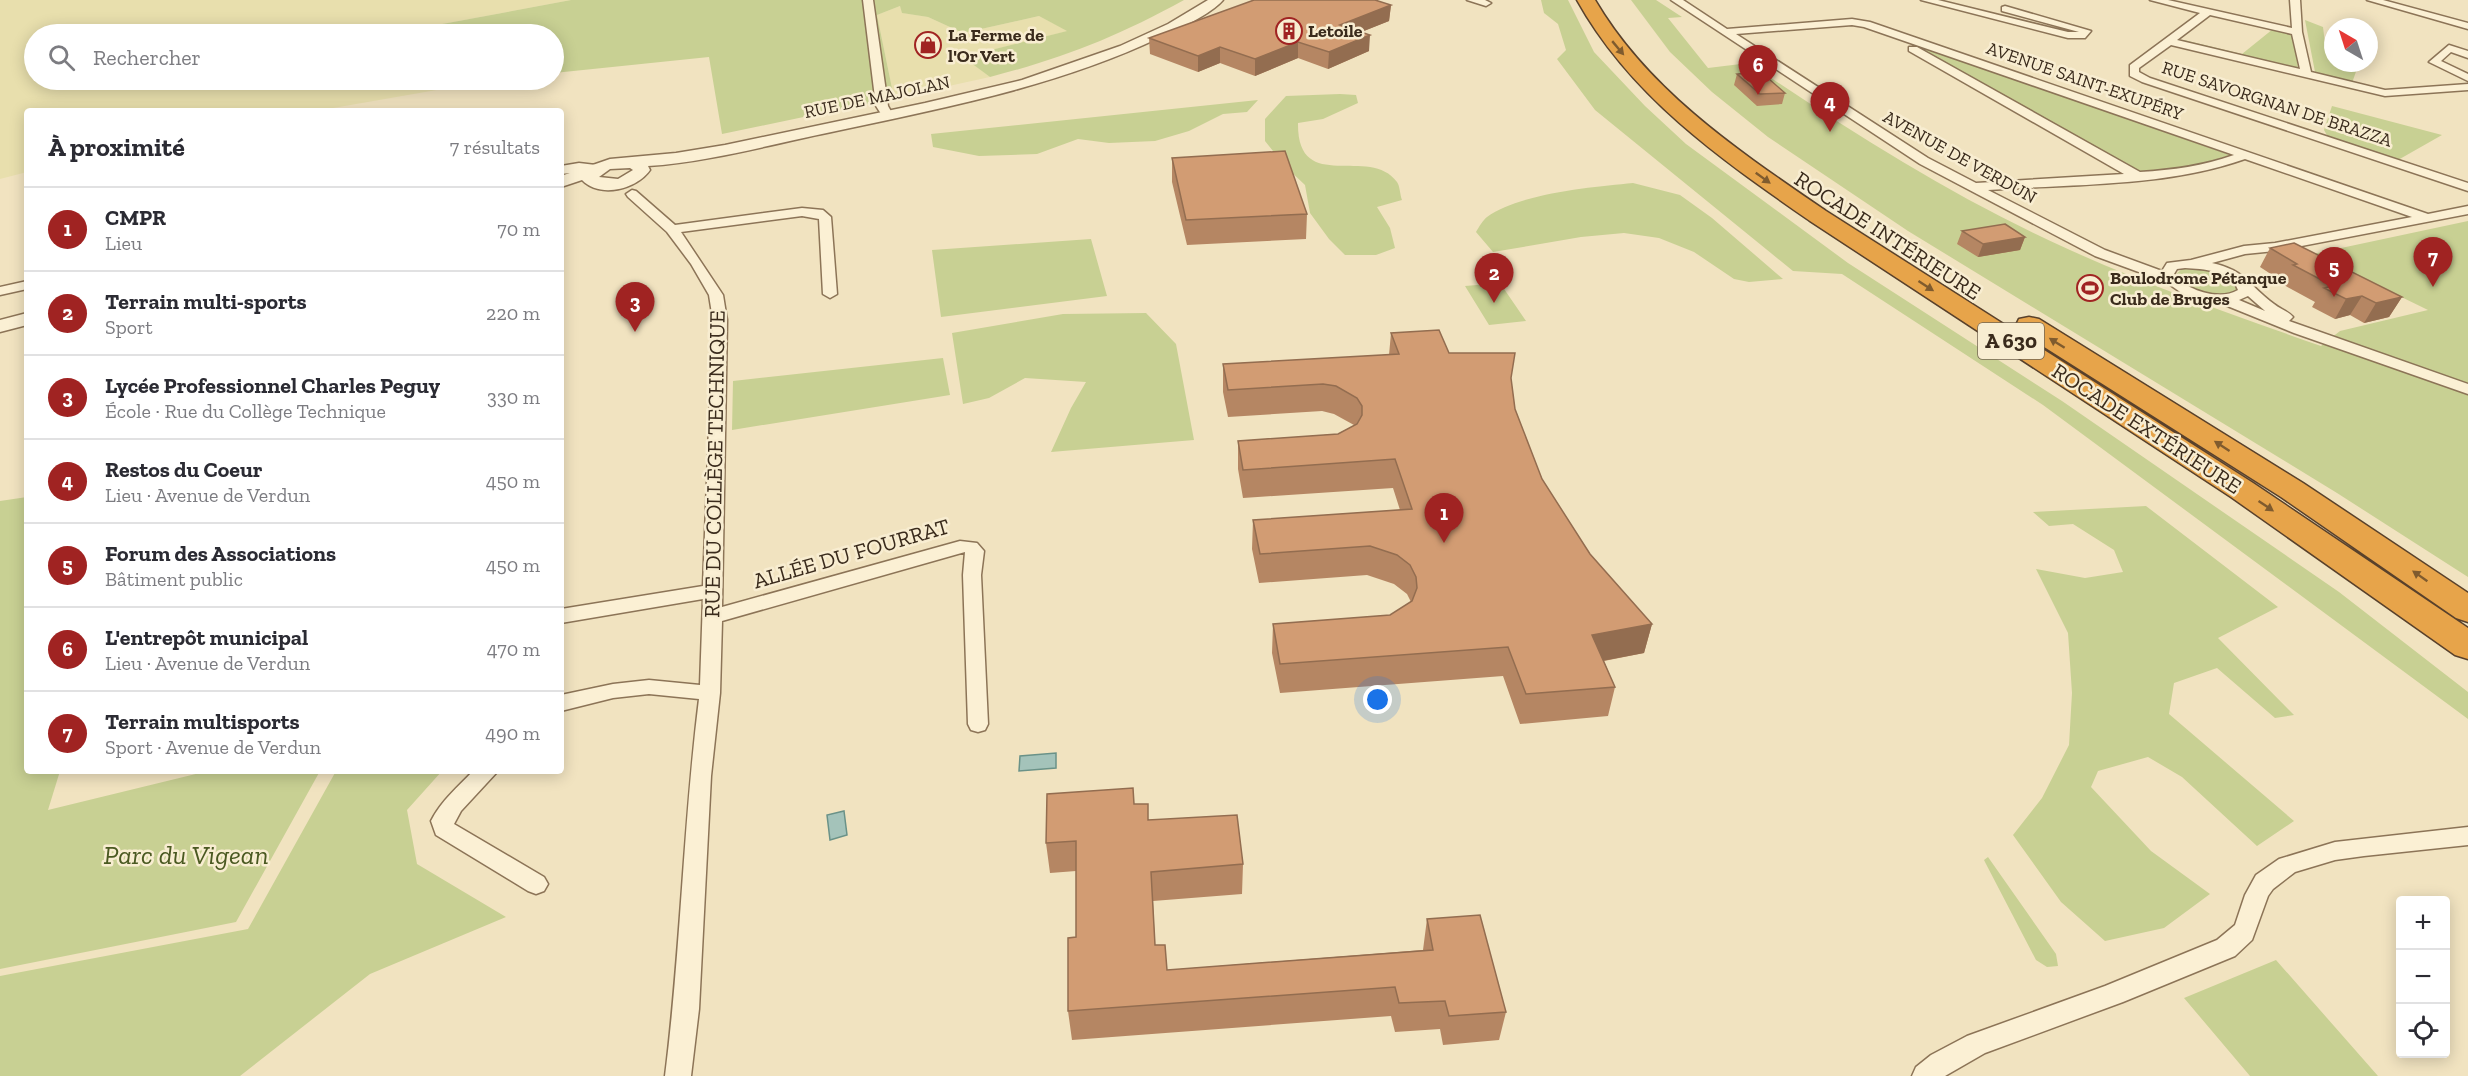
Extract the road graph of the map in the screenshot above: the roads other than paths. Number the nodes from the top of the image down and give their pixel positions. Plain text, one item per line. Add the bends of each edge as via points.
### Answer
1 (868, 0) edge
2 (1217, 0) edge
3 (1472, 0) edge
4 (1586, 0) edge
5 (1610, 0) edge
6 (1677, 0) edge
7 (1926, 0) edge
8 (2021, 0) edge
9 (2155, 0) edge
10 (2295, 0) edge
11 (2372, 0) edge
12 (1486, 3) dead end
13 (2005, 9) junction
14 (2208, 12) junction
15 (1993, 17) junction
16 (1872, 26) junction
17 (2468, 28) edge
18 (1725, 32) junction
19 (2297, 32) junction
20 (2169, 41) junction
21 (2449, 48) junction
22 (2468, 55) edge
23 (2306, 74) junction
24 (2468, 78) edge
25 (2468, 87) edge
26 (887, 115) junction
27 (2245, 155) junction
28 (673, 160) junction
29 (627, 162) junction
30 (564, 170) edge
31 (2139, 177) junction
32 (599, 179) junction
33 (636, 181) junction
34 (564, 184) edge
35 (1971, 187) junction
36 (2468, 187) edge
37 (2468, 210) edge
38 (2425, 217) junction
39 (672, 229) junction
40 (2079, 241) junction
41 (2267, 248) junction
42 (2186, 264) junction
43 (2169, 279) junction
44 (2240, 281) junction
45 (24, 286) edge
46 (0, 291) edge
47 (830, 294) dead end
48 (2224, 299) junction
49 (24, 320) edge
50 (0, 326) edge
51 (2330, 340) junction
52 (2468, 389) edge
53 (712, 591) junction
54 (2468, 610) edge
55 (564, 616) edge
56 (711, 617) junction
57 (2468, 646) edge
58 (710, 693) junction
59 (564, 703) edge
60 (978, 724) dead end
61 (484, 774) edge
62 (2468, 836) edge
63 (536, 884) dead end
64 (678, 1076) edge
65 (1925, 1076) edge

1 - 26 street via 882,106
2 - 26 street, RUE DE MAJOLAN via 1150,37 1078,66
3 - 12 street
4 -> 57 highway, ROCADE EXTÉRIEURE / A 630 via 1615,45 1656,90 1763,178 2242,489
54 -> 5 highway, ROCADE INTÉRIEURE / A 630 via 2292,490 1875,229 1750,144 1701,106 1653,58 1621,20
6 - 18 street, AVENUE DE VERDUN
7 - 15 street
8 - 13 street
9 - 14 street
10 - 19 street
11 - 17 street
13 - 15 street
13 - 15 street via 2086,31 2081,36 2068,35
14 - 19 street
14 - 20 street, RUE SAVORGNAN DE BRAZZA
16 - 18 street, AVENUE SAINT-EXUPÉRY via 1852,22
16 - 27 street, AVENUE SAINT-EXUPÉRY
16 - 31 street
17 - 21 street
18 - 35 street, AVENUE DE VERDUN via 1893,142
19 - 23 street
20 - 23 street
20 - 36 street, RUE SAVORGNAN DE BRAZZA via 2134,67 2134,74
21 - 22 street
21 - 24 street via 2434,62
23 - 25 street via 2396,94
26 - 28 street, RUE DE MAJOLAN
27 - 31 street via 2214,166
27 - 38 street, AVENUE SAINT-EXUPÉRY
28 - 29 street, RUE DE MAJOLAN
28 - 33 street, RUE DE MAJOLAN
29 - 32 street, RUE DE MAJOLAN via 610,164
29 - 33 street via 641,167
30 - 32 street via 579,167
31 - 35 street
32 - 33 street, RUE DE MAJOLAN
32 - 34 street
33 - 39 street, RUE DU COLLÈGE TECHNIQUE
35 - 40 street, AVENUE DE VERDUN
37 - 38 street, AVENUE DE VERDUN
38 - 41 street, AVENUE DE VERDUN
39 - 47 street via 818,213 825,217
39 - 53 street, RUE DU COLLÈGE TECHNIQUE via 716,295 720,320
40 - 42 street, AVENUE DE VERDUN via 2126,258
40 - 43 street, AVENUE DE VERDUN via 2120,262
41 - 42 street, AVENUE DE VERDUN
41 - 44 street, AVENUE DE VERDUN via 2234,266
42 - 43 street via 2168,270
42 - 44 street via 2215,268
43 - 48 street, AVENUE DE VERDUN via 2192,292
44 - 48 street via 2246,291
44 - 51 street via 2269,307
45 - 46 street
48 - 51 street, AVENUE DE VERDUN
49 - 50 street
51 - 52 street
53 - 55 street
53 - 56 street, RUE DU COLLÈGE TECHNIQUE
56 - 58 street, RUE DU COLLÈGE TECHNIQUE
56 - 60 street, ALLÉE DU FOURRAT via 963,545 971,547 975,551 972,575
58 - 59 street via 649,687
58 - 64 street, RUE DU COLLÈGE TECHNIQUE via 700,776 686,1009
61 - 63 street via 453,805 442,821 444,829
62 - 65 street via 2323,853 2296,861 2271,875 2257,892 2246,928 2226,948 1981,1043 1936,1065

